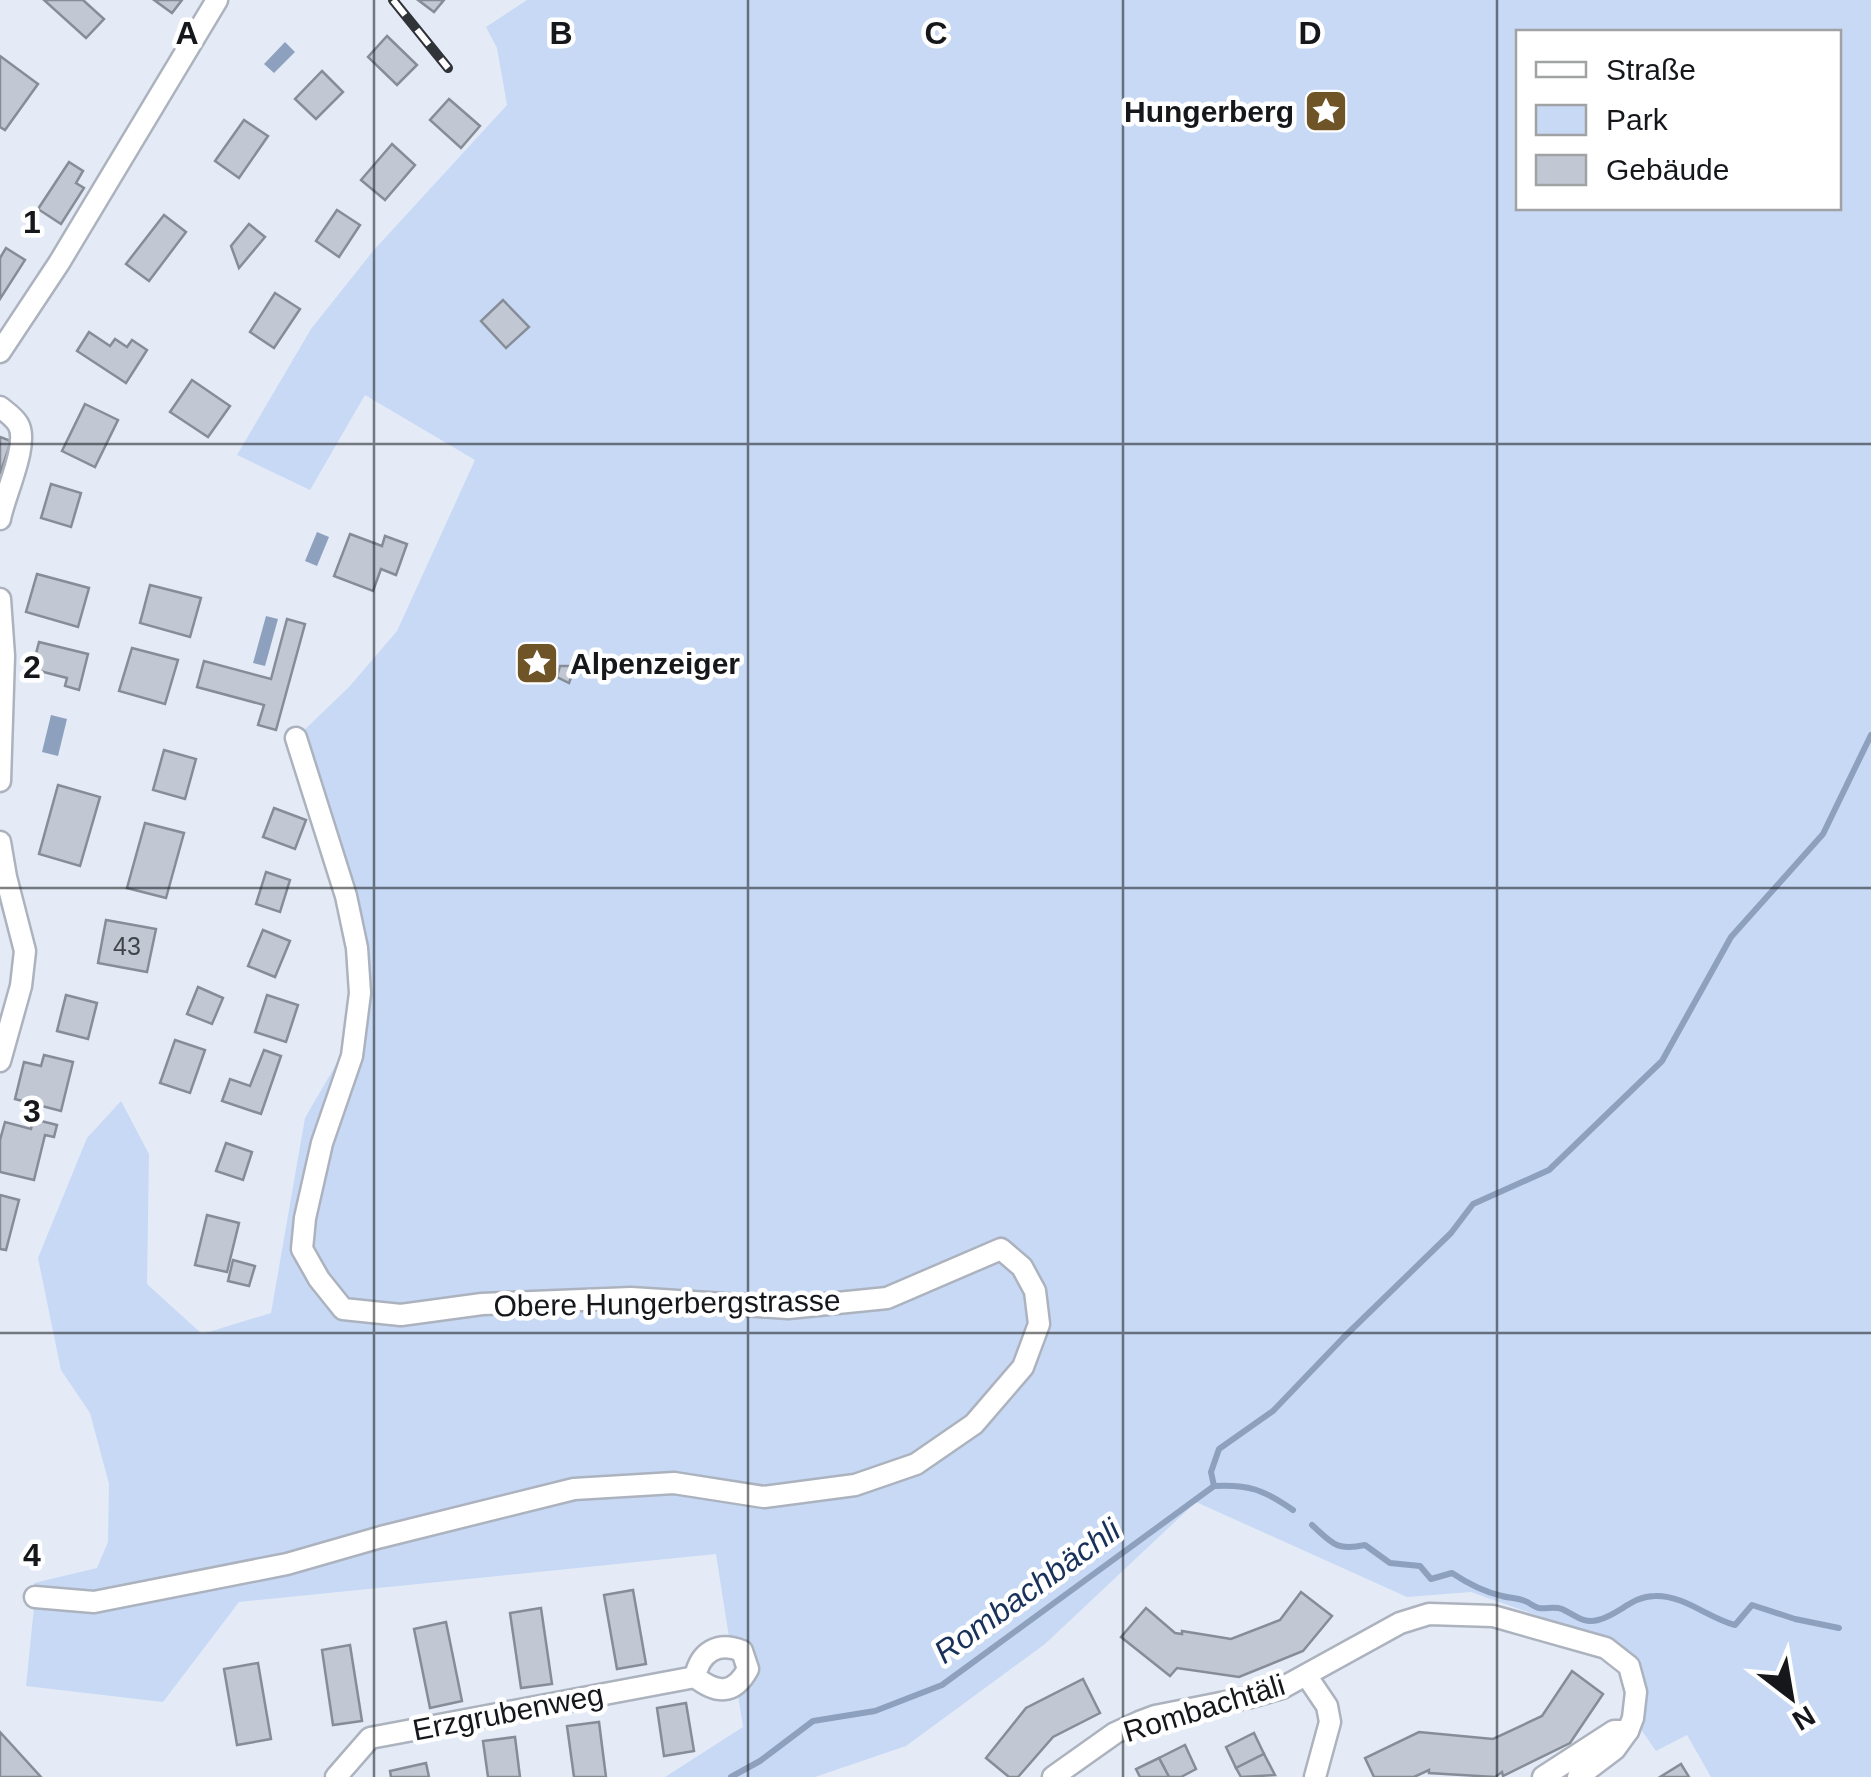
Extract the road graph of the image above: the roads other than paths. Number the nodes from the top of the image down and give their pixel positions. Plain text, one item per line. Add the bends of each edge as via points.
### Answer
1 (217, 0) edge
2 (0, 352) edge
3 (0, 406) edge
4 (0, 520) edge
5 (0, 599) edge
6 (296, 738) dead end
7 (0, 781) edge
8 (0, 842) edge
9 (0, 1061) edge
10 (35, 1596) dead end
11 (1306, 1675) junction
12 (696, 1677) dead end
13 (1628, 1731) junction
14 (336, 1777) edge
15 (1054, 1777) edge
16 (1315, 1777) edge
17 (1543, 1777) edge
18 (1578, 1777) edge

1 - 2 street
3 - 4 street via 23,436
5 - 7 street
6 - 10 street, Obere Hungerbergstrasse via 346,896 358,963 352,1056 322,1142 302,1249 343,1309 401,1315 631,1298 788,1308 888,1298 1001,1249 1035,1291 1039,1324 1023,1368 974,1424 916,1464 856,1484 764,1497 674,1483 574,1489 286,1564 94,1602
8 - 9 street via 26,951
11 - 13 street, Rombachtäli via 1400,1623 1429,1614 1493,1616 1606,1648 1629,1666 1636,1692
11 - 15 street, Rombachtäli via 1252,1697 1139,1722
11 - 16 street, Rombachtäli via 1330,1722
12 - 14 street, Erzgrubenweg via 370,1738
13 - 17 street via 1614,1731
13 - 18 street

